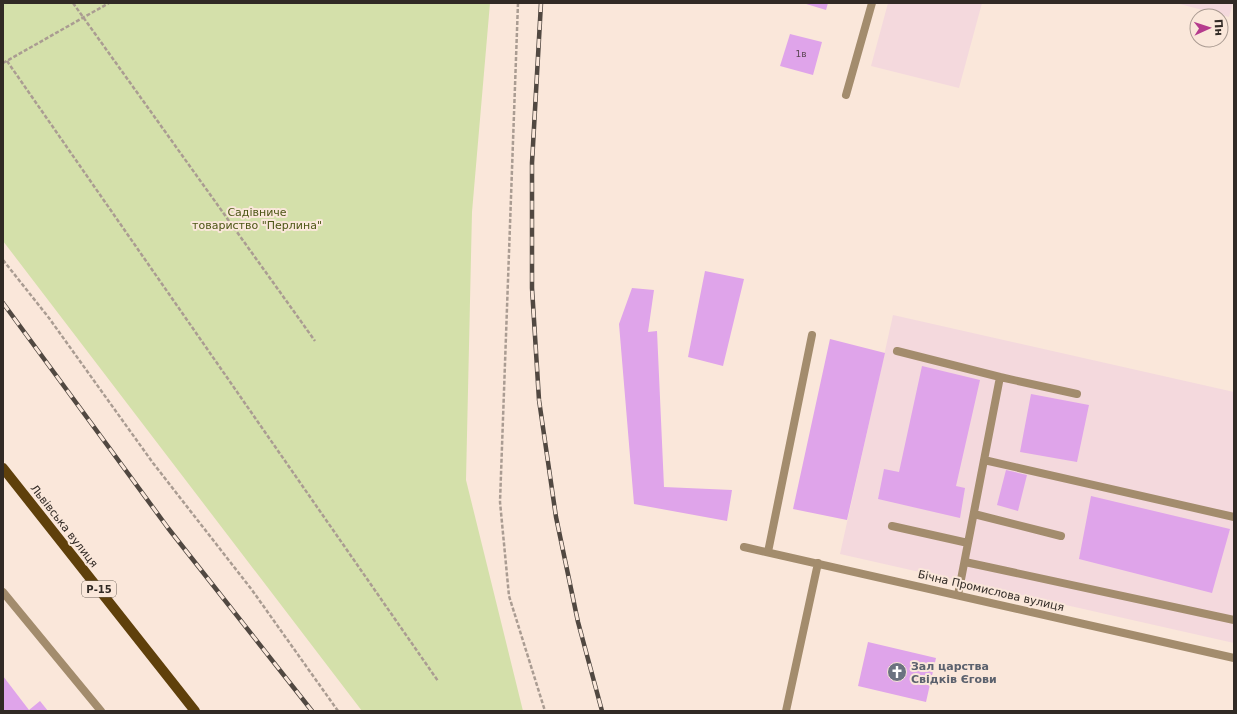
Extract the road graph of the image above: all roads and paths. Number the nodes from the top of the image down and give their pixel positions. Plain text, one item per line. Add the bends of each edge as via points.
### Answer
1 (72, 3) edge
2 (109, 3) edge
3 (518, 3) edge
4 (872, 3) edge
5 (84, 18) junction
6 (7, 61) junction
7 (3, 63) edge
8 (846, 95) dead end
9 (3, 260) edge
10 (812, 334) dead end
11 (314, 341) dead end
12 (897, 352) dead end
13 (1000, 377) junction
14 (1077, 394) dead end
15 (984, 460) junction
16 (3, 468) edge
17 (974, 514) junction
18 (1234, 517) edge
19 (892, 526) dead end
20 (1062, 536) dead end
21 (968, 543) junction
22 (744, 546) dead end
23 (768, 552) junction
24 (965, 562) junction
25 (818, 563) junction
26 (4, 594) edge
27 (958, 595) junction
28 (1234, 620) edge
29 (1234, 658) edge
30 (438, 681) dead end
31 (101, 711) edge
32 (195, 711) edge
33 (338, 711) edge
34 (545, 711) edge
35 (786, 711) edge

1 - 5 path
2 - 5 path
3 - 34 path via 500,502 509,596
4 - 8 lane
5 - 6 path
5 - 11 path
6 - 7 path
6 - 30 path
9 - 33 path via 49,318 153,463 252,590
10 - 23 lane
12 - 13 lane
13 - 14 lane
13 - 15 lane
15 - 17 lane
15 - 18 lane
16 - 32 main road, Львівська вулиця / Р-15
17 - 20 lane
17 - 21 lane
19 - 21 lane
21 - 24 lane
22 - 23 lane, Бічна Промислова вулиця
23 - 25 lane, Бічна Промислова вулиця
24 - 27 lane
24 - 28 lane
25 - 27 lane, Бічна Промислова вулиця
25 - 35 lane
26 - 31 lane
27 - 29 lane, Бічна Промислова вулиця

